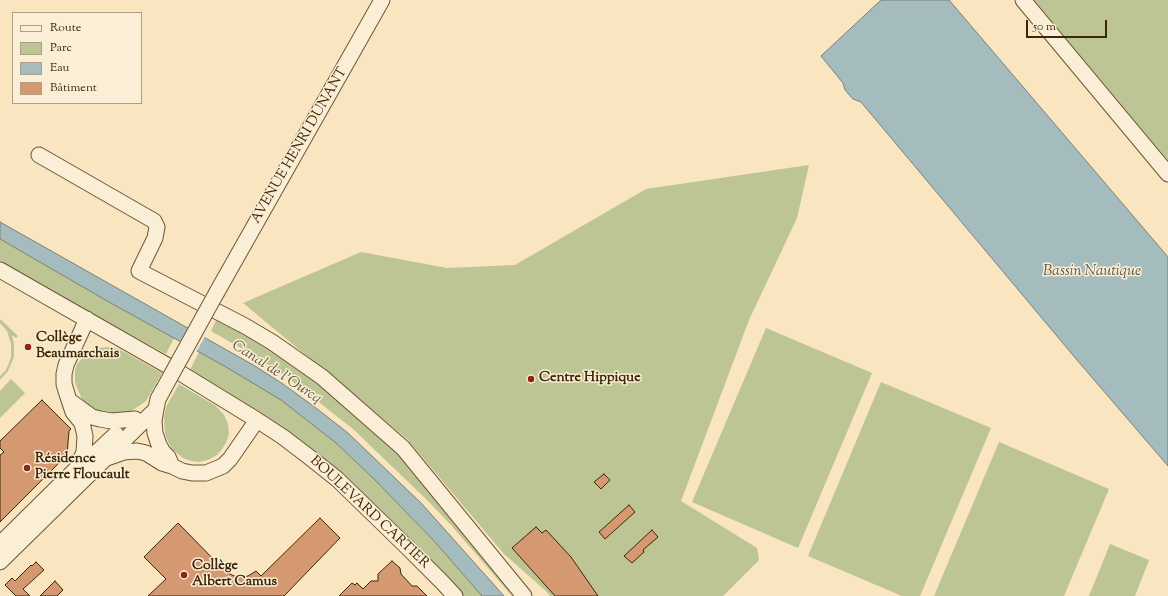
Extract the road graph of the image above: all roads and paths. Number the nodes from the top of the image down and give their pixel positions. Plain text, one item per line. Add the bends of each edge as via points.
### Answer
1 (382, 0) edge
2 (1023, 0) edge
3 (39, 155) dead end
4 (1168, 174) edge
5 (0, 270) edge
6 (87, 319) junction
7 (159, 399) junction
8 (70, 401) junction
9 (135, 418) junction
10 (257, 420) junction
11 (106, 458) junction
12 (172, 466) junction
13 (77, 468) junction
14 (0, 544) edge
15 (0, 562) edge
16 (455, 596) edge
17 (524, 596) edge

1 - 7 street, AVENUE HENRI DUNANT, bridge
2 - 4 street
3 - 17 street via 154,221 157,226 155,238 139,272 245,326 322,377 403,448
5 - 6 street, BOULEVARD CARTIER
6 - 8 street via 68,359 64,374 64,384
6 - 10 street, BOULEVARD CARTIER
7 - 9 street
7 - 11 street
7 - 12 street via 155,433
8 - 9 street via 92,417 115,421
8 - 13 street via 73,412 82,423 85,436 84,452
9 - 13 street
10 - 12 street via 238,450 223,466 206,473 192,474
10 - 16 street, BOULEVARD CARTIER via 337,480
11 - 12 street via 137,451
11 - 15 street
13 - 14 street

